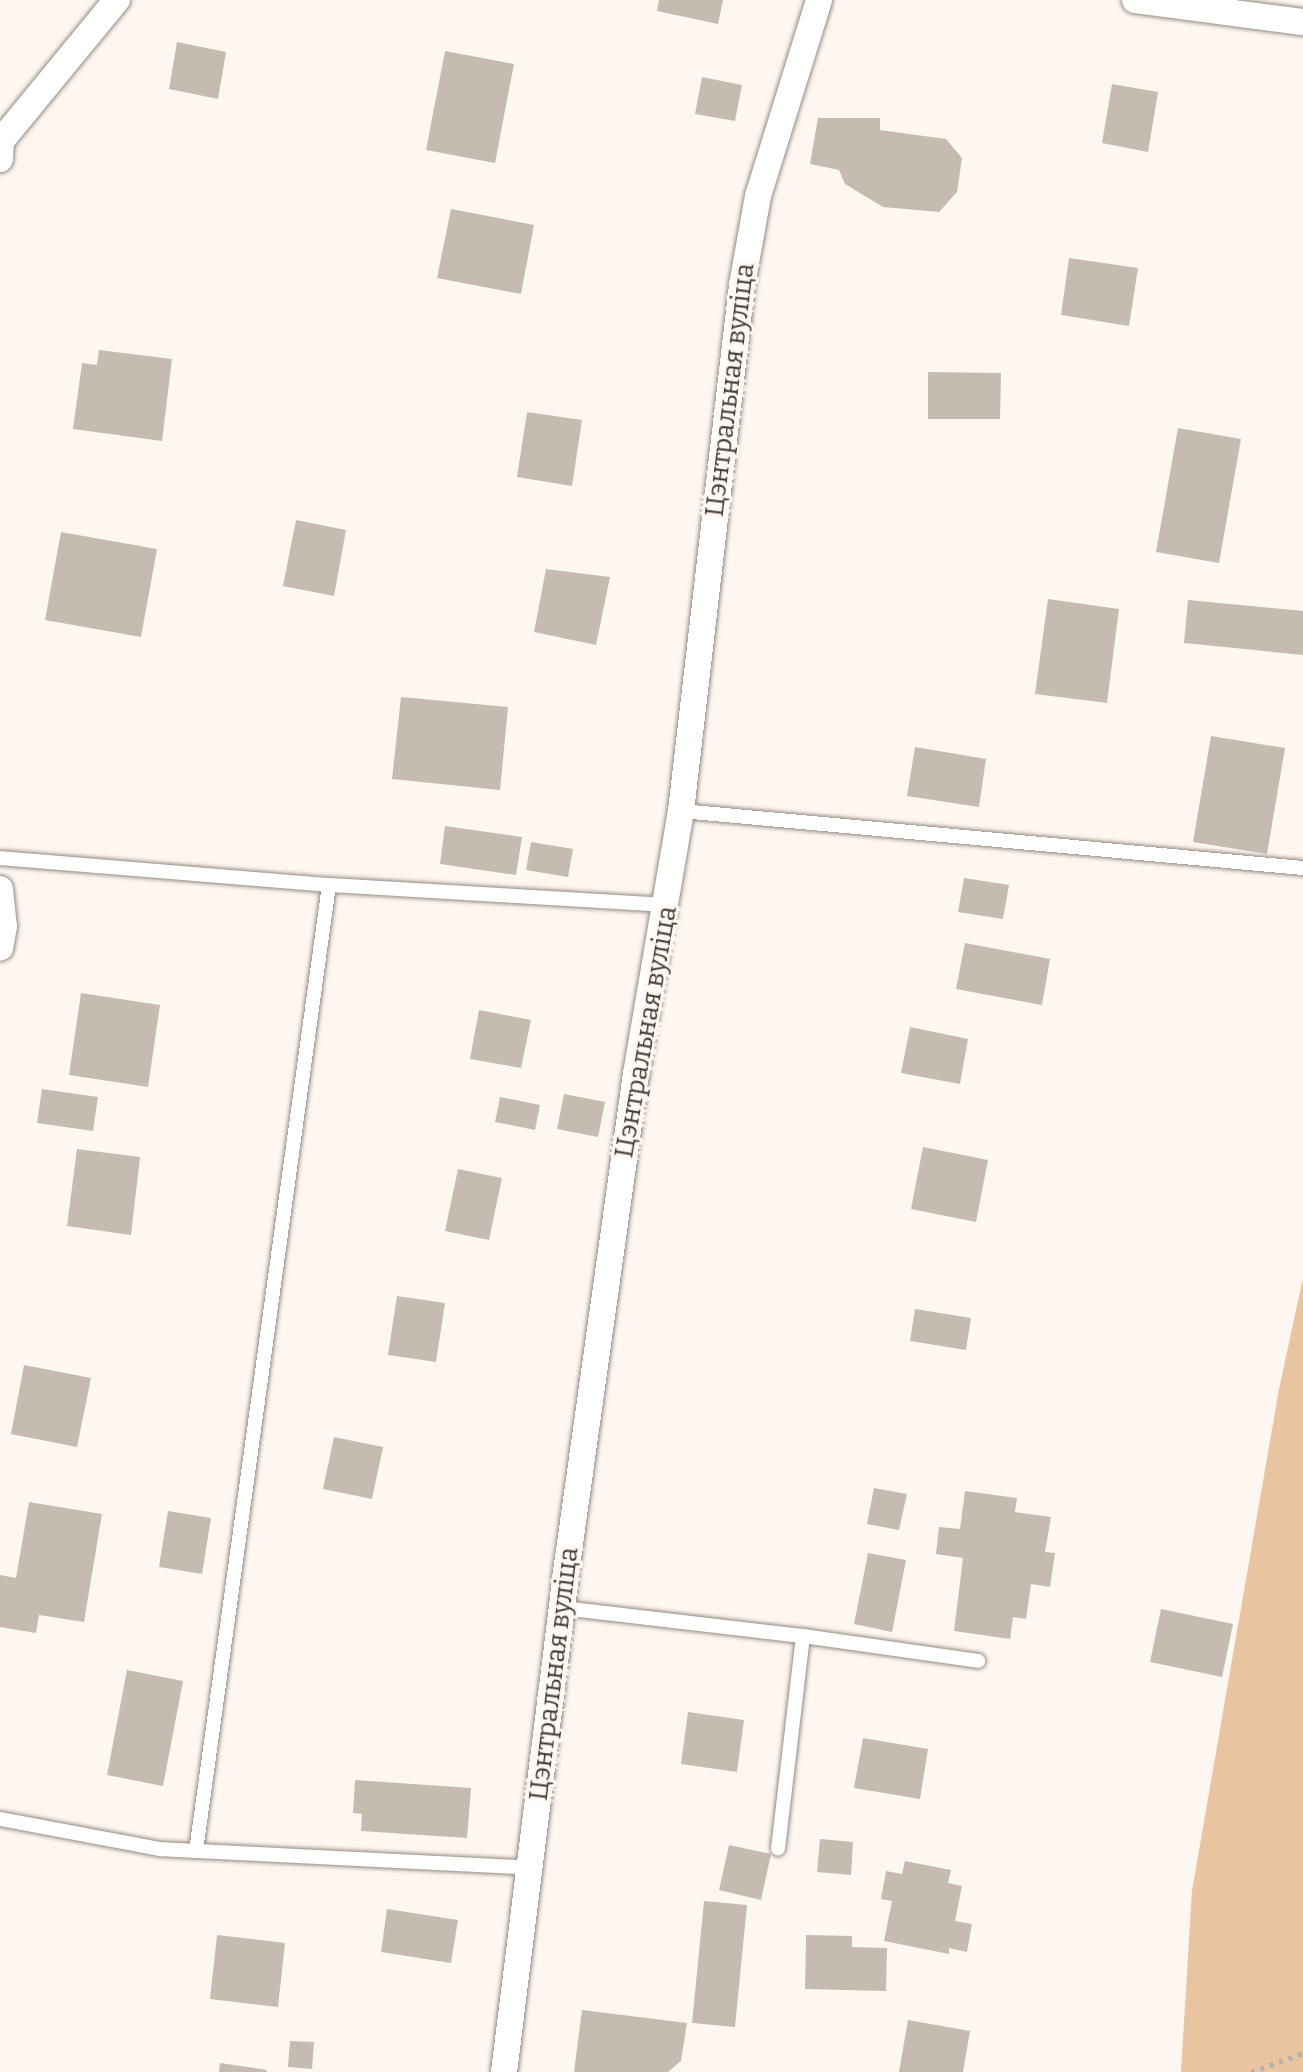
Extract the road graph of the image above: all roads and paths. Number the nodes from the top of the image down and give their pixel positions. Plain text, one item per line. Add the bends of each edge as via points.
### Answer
1 (117, 0) edge
2 (819, 0) edge
3 (1135, 0) edge
4 (1303, 22) edge
5 (0, 141) edge
6 (0, 159) edge
7 (681, 811) junction
8 (0, 858) edge
9 (1303, 868) edge
10 (329, 885) junction
11 (0, 889) edge
12 (668, 905) junction
13 (0, 948) edge
14 (563, 1608) junction
15 (803, 1636) junction
16 (978, 1661) dead end
17 (0, 1819) edge
18 (778, 1849) dead end
19 (196, 1851) junction
20 (530, 1868) junction
21 (1303, 2053) edge
22 (504, 2072) edge
23 (1251, 2072) edge

1 - 5 street
2 - 7 street, Цэнтральная вуліца via 758,196 742,285
3 - 4 street
5 - 6 street
7 - 9 lane
7 - 12 street, Цэнтральная вуліца
8 - 10 lane
10 - 12 lane
10 - 19 lane
11 - 13 street
12 - 14 street, Цэнтральная вуліца via 636,1074
14 - 15 lane
14 - 20 street, Цэнтральная вуліца
15 - 16 lane
15 - 18 lane
17 - 19 lane
19 - 20 lane
20 - 22 street, Цэнтральная вуліца
21 - 23 path

